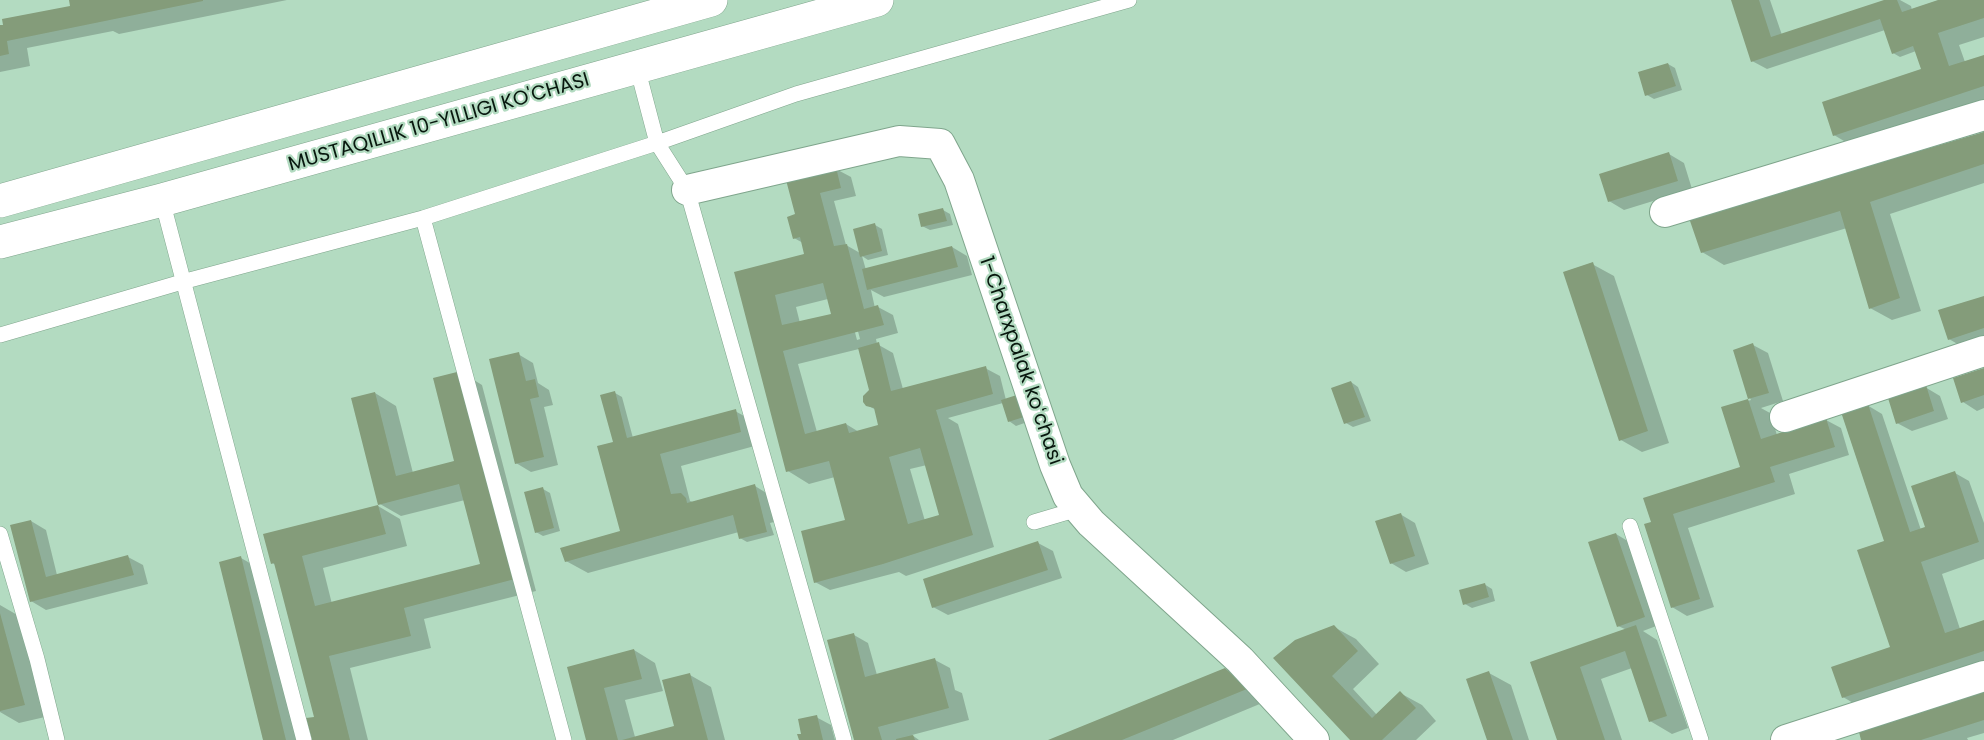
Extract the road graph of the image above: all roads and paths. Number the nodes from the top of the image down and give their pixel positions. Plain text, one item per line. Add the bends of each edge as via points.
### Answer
1 (711, 0) edge
2 (877, 0) edge
3 (1129, 0) edge
4 (637, 67) junction
5 (1984, 115) edge
6 (657, 143) junction
7 (687, 190) junction
8 (162, 200) junction
9 (0, 201) edge
10 (1665, 212) dead end
11 (423, 218) junction
12 (0, 242) edge
13 (182, 282) junction
14 (0, 335) edge
15 (1984, 351) edge
16 (1785, 417) dead end
17 (1078, 509) junction
18 (1034, 522) dead end
19 (1630, 526) dead end
20 (0, 534) edge
21 (1984, 676) edge
22 (57, 740) edge
23 (304, 740) edge
24 (564, 740) edge
25 (844, 740) edge
26 (1314, 740) edge
27 (1701, 740) edge
28 (1786, 740) edge

1 - 9 main road
2 - 4 main road, MUSTAQILLIK 10-YILLIGI KO'CHASI
3 - 6 lane via 796,93
4 - 6 lane
4 - 8 main road, MUSTAQILLIK 10-YILLIGI KO'CHASI
5 - 10 street
6 - 7 lane
6 - 11 lane
7 - 17 street, 1-Charxpalak koʻchasi via 899,141 939,144 959,180 1055,465
7 - 25 lane
8 - 12 main road, MUSTAQILLIK 10-YILLIGI KO'CHASI
8 - 13 lane
11 - 13 lane
11 - 24 lane
13 - 14 lane
13 - 23 lane
15 - 16 street
17 - 18 lane
17 - 26 street, 1-Charxpalak koʻchasi via 1240,660
19 - 27 lane
20 - 22 lane
21 - 28 street

